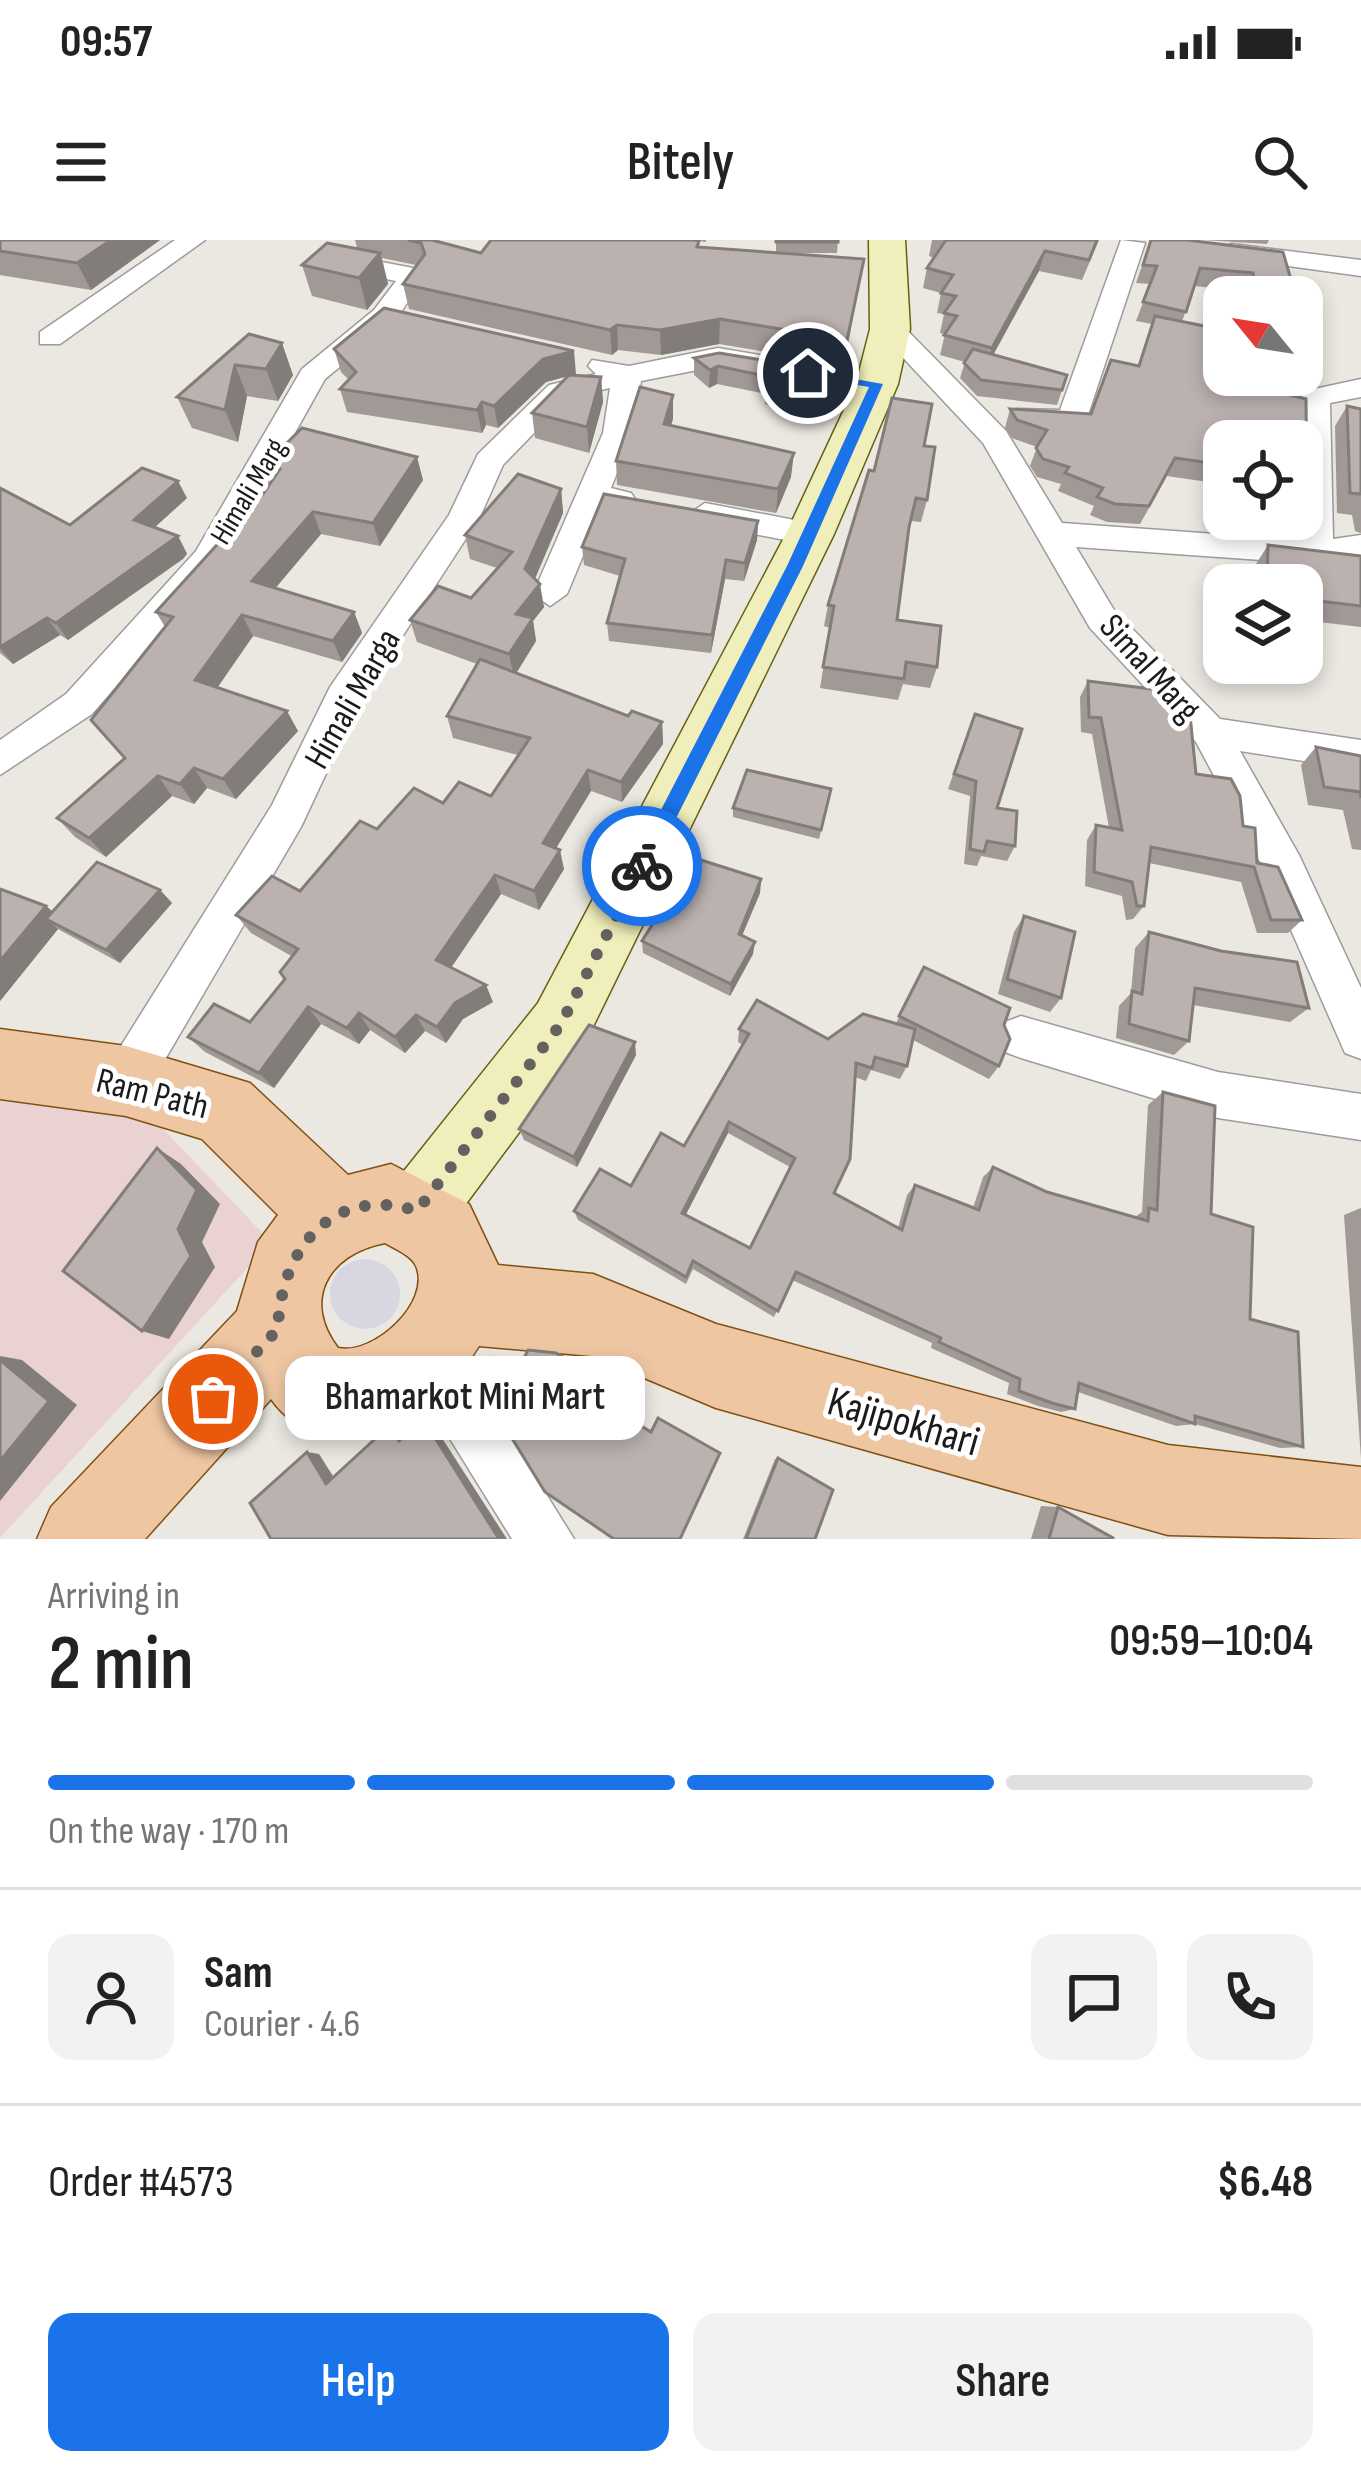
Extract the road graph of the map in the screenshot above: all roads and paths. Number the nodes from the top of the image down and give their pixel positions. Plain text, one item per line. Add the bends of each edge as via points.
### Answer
1 (192, 240) edge
2 (1140, 243) edge
3 (1246, 247) edge
4 (1201, 249) edge
5 (876, 257) edge
6 (328, 260) edge
7 (1361, 268) edge
8 (384, 316) junction
9 (422, 327) edge
10 (890, 329) junction
11 (50, 338) dead end
12 (576, 357) edge
13 (627, 375) junction
14 (877, 384) junction
15 (1361, 388) edge
16 (968, 409) junction
17 (592, 496) junction
18 (810, 534) junction
19 (1055, 534) junction
20 (1361, 546) edge
21 (1316, 553) junction
22 (550, 594) dead end
23 (1209, 732) junction
24 (1361, 755) edge
25 (0, 760) edge
26 (1021, 1037) dead end
27 (1361, 1038) edge
28 (0, 1064) edge
29 (127, 1081) junction
30 (1361, 1118) edge
31 (417, 1211) junction
32 (335, 1216) junction
33 (278, 1329) junction
34 (436, 1335) junction
35 (1361, 1512) edge
36 (82, 1539) edge
37 (544, 1539) edge

1 - 11 street
2 - 16 street via 1071,422
3 - 4 street
3 - 7 street
5 - 10 main road
6 - 8 street via 413,276
8 - 9 street
8 - 25 street, Himali Marg via 311,376 208,559 79,704
10 - 14 main road
10 - 16 street, Simal Marg
12 - 13 street
13 - 14 street, Himali Marga via 718,357
13 - 17 street via 618,433
13 - 29 street, Himali Marga via 559,391 489,461 464,517 344,697 286,815
14 - 18 main road
15 - 21 street via 1315,397
16 - 19 street, Simal Marg
17 - 18 street
17 - 22 street
18 - 31 main road via 561,1024
19 - 21 street
19 - 23 street, Simal Marg via 1102,619
20 - 21 street
23 - 24 street
23 - 27 street, Simal Marg via 1284,867
26 - 30 street via 1218,1095
28 - 29 main road, Ram Path
29 - 32 main road, Ram Path via 224,1109
31 - 32 main road via 391,1203
31 - 34 main road via 451,1247
32 - 33 main road via 290,1264
33 - 34 main road via 304,1375 352,1393 380,1389
33 - 36 main road
34 - 35 main road, Kajipokhari via 592,1315 716,1366 1168,1490
34 - 37 street via 446,1381

